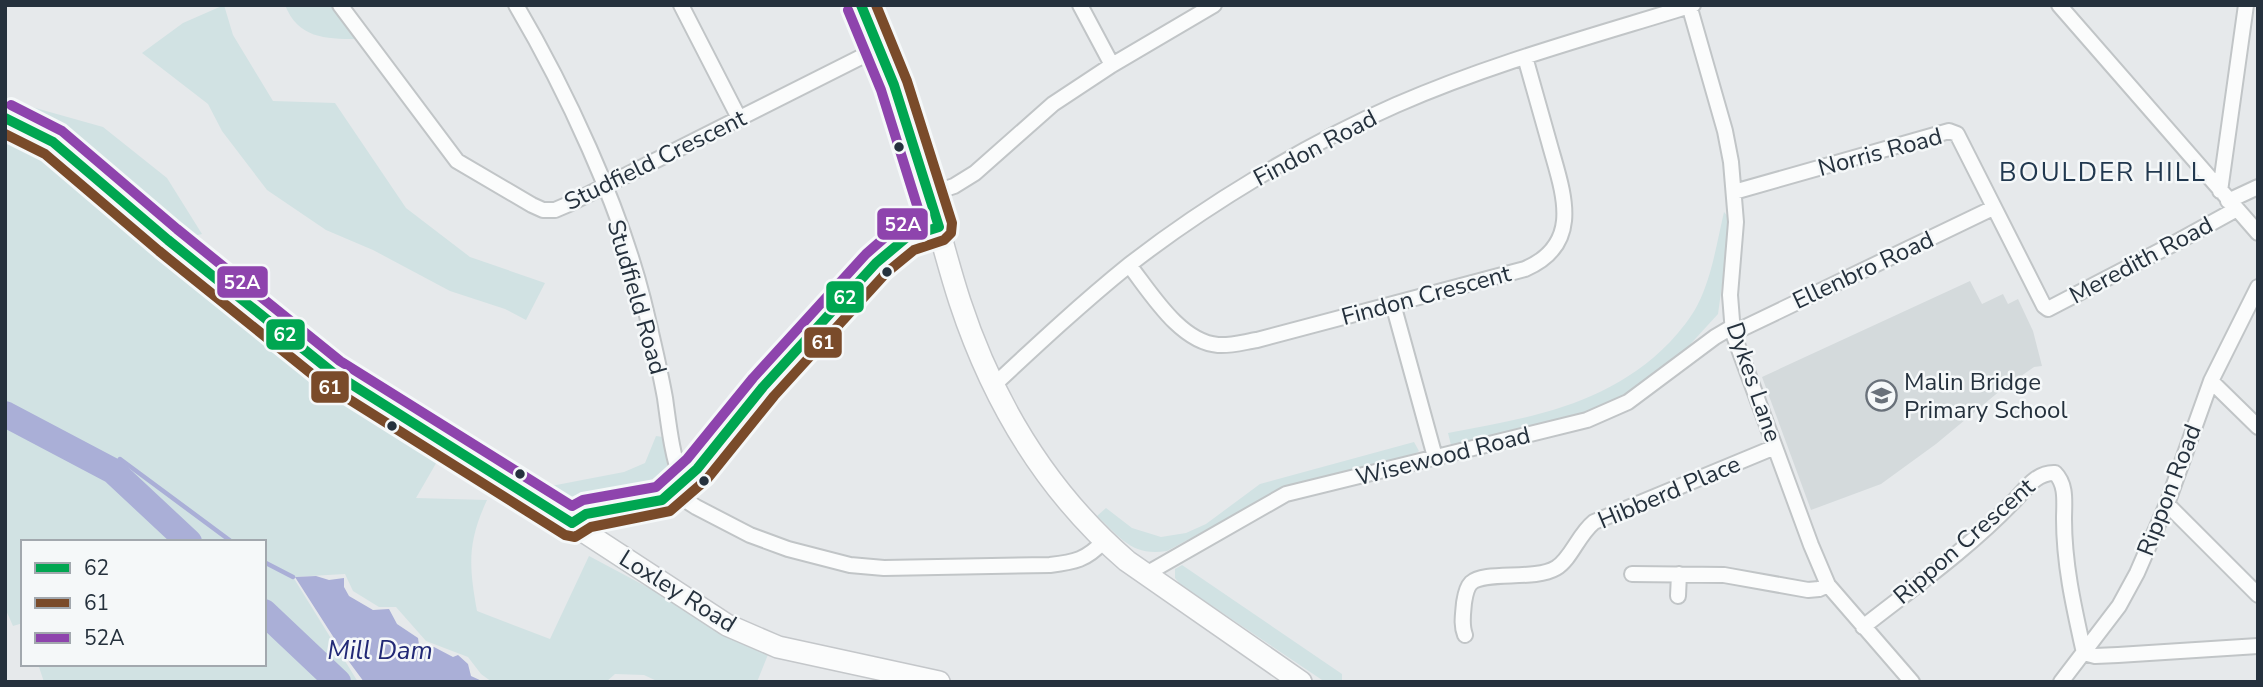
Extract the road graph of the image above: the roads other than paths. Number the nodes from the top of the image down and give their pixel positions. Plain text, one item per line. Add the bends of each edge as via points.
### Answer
1 (340, 5) edge
2 (516, 5) edge
3 (681, 5) edge
4 (861, 5) edge
5 (1080, 5) edge
6 (1214, 5) edge
7 (2059, 5) edge
8 (2246, 5) edge
9 (1690, 6) edge
10 (879, 48) junction
11 (1525, 57) junction
12 (1112, 65) junction
13 (5, 118) edge
14 (739, 118) junction
15 (604, 185) junction
16 (2258, 187) edge
17 (1734, 192) junction
18 (930, 194) junction
19 (2228, 201) junction
20 (1993, 208) junction
21 (940, 227) junction
22 (2258, 233) edge
23 (1129, 265) junction
24 (2258, 287) edge
25 (1393, 304) junction
26 (2048, 309) joint
27 (1733, 330) junction
28 (2211, 381) junction
29 (994, 385) junction
30 (2258, 426) edge
31 (1775, 447) junction
32 (1436, 457) junction
33 (678, 485) junction
34 (2167, 504) junction
35 (572, 523) junction
36 (1104, 541) junction
37 (1146, 574) junction
38 (1632, 574) dead end
39 (1679, 574) junction
40 (1828, 584) junction
41 (2258, 594) edge
42 (1678, 596) dead end
43 (1863, 627) junction
44 (1465, 635) dead end
45 (2258, 646) edge
46 (2084, 653) junction
47 (939, 682) edge
48 (1301, 682) edge
49 (1912, 682) edge
50 (2061, 682) edge

1 - 15 street, Studfield Crescent via 465,167 543,209 555,210
2 - 15 street, Studfield Road
3 - 14 street
4 - 10 main road
5 - 12 street
6 - 12 street
7 - 19 street
8 - 19 street
9 - 11 street, Findon Road
9 - 17 street, Dykes Lane via 1725,131
10 - 14 street, Studfield Crescent
10 - 18 main road
11 - 23 street, Findon Road via 1394,106 1319,144 1245,185
11 - 25 street, Findon Crescent via 1564,197 1558,242 1549,255 1525,270
12 - 18 street via 1053,104 975,173
13 - 35 main road, Loxley Road via 53,142 332,372
14 - 15 street, Studfield Crescent
15 - 33 street, Studfield Road via 642,296
16 - 19 street, Meredith Road
17 - 20 street, Norris Road via 1949,131 1957,134
17 - 27 street, Dykes Lane
18 - 21 main road
19 - 22 street
19 - 26 street, Meredith Road via 2175,243
20 - 26 street, Norris Road
20 - 27 street, Ellenbro Road
21 - 29 main road via 959,299
21 - 33 street via 907,237 876,263
23 - 25 street, Findon Crescent via 1186,333 1216,345 1257,340
23 - 29 street, Findon Road
24 - 28 street, Rippon Road
25 - 32 street
27 - 31 street, Dykes Lane
27 - 32 street, Wisewood Road via 1715,337 1628,402 1587,420
28 - 30 street
28 - 34 street, Rippon Road
29 - 36 main road via 1024,442 1058,490
31 - 40 street, Dykes Lane
31 - 44 street, Hibberd Place via 1594,522 1558,567 1543,574 1473,581 1463,615
32 - 37 street, Wisewood Road via 1286,494
33 - 35 street via 662,499 586,514
33 - 36 street via 682,498 750,535 850,565 1050,565 1075,562
34 - 41 street
34 - 46 street, Rippon Road via 2119,606
35 - 47 main road, Loxley Road via 727,625 757,639
36 - 37 main road
37 - 48 main road
38 - 39 street
39 - 40 street via 1724,575 1808,590
39 - 42 street
40 - 43 street, Dykes Lane
43 - 46 street, Rippon Crescent via 1961,549 2034,480 2045,472 2055,473 2064,490 2068,583
43 - 49 street, Dykes Lane
45 - 46 street via 2118,656
46 - 50 street, Rippon Road

